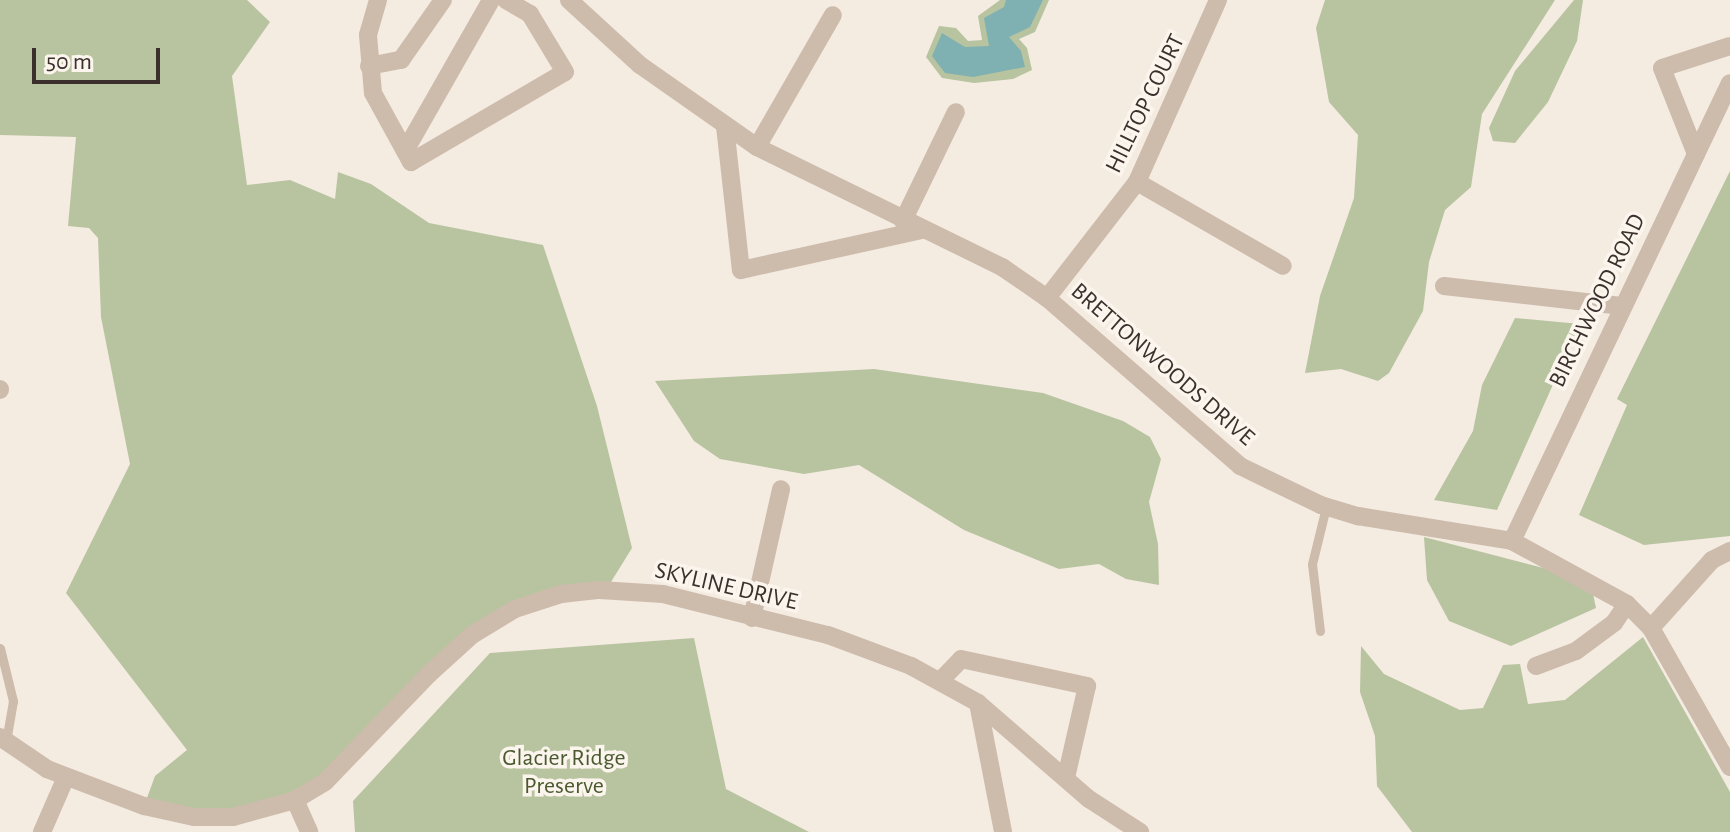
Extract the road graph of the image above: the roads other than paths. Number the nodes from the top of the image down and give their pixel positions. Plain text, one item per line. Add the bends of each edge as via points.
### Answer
1 (378, 0) edge
2 (443, 0) edge
3 (491, 0) edge
4 (506, 0) edge
5 (544, 0) edge
6 (569, 0) edge
7 (1218, 0) edge
8 (530, 14) junction
9 (833, 15) dead end
10 (1730, 46) edge
11 (369, 66) junction
12 (1730, 83) edge
13 (956, 112) dead end
14 (725, 126) junction
15 (757, 147) junction
16 (405, 151) junction
17 (1696, 154) junction
18 (1137, 182) junction
19 (903, 221) junction
20 (921, 230) junction
21 (1283, 266) dead end
22 (1444, 286) dead end
23 (1047, 298) junction
24 (1622, 306) junction
25 (781, 489) dead end
26 (1326, 507) junction
27 (1512, 541) junction
28 (1730, 551) edge
29 (1627, 604) junction
30 (752, 618) junction
31 (1651, 628) junction
32 (1320, 631) dead end
33 (0, 648) edge
34 (1536, 666) dead end
35 (940, 681) junction
36 (978, 703) junction
37 (3, 739) edge
38 (1730, 767) edge
39 (66, 777) junction
40 (1066, 778) junction
41 (295, 800) junction
42 (42, 832) edge
43 (309, 832) edge
44 (1003, 832) edge
45 (1140, 832) edge

1 - 11 street via 368,35
2 - 11 street via 401,60
3 - 16 street
4 - 8 street
5 - 8 street
6 - 14 street, BRETTONWOODS DRIVE via 640,65
7 - 18 street, HILLTOP COURT
8 - 16 street via 565,72 411,162
9 - 15 street
10 - 17 street via 1662,68
11 - 16 street via 373,93
12 - 17 street, BIRCHWOOD ROAD
13 - 19 street
14 - 15 street, BRETTONWOODS DRIVE
14 - 20 street via 741,270
15 - 19 street, BRETTONWOODS DRIVE
17 - 24 street, BIRCHWOOD ROAD
18 - 21 street
18 - 23 street, HILLTOP COURT
19 - 20 street, BRETTONWOODS DRIVE
20 - 23 street, BRETTONWOODS DRIVE via 1002,267
22 - 24 street
23 - 26 street, BRETTONWOODS DRIVE via 1110,348 1218,451
24 - 27 street, BIRCHWOOD ROAD
25 - 30 street
26 - 27 street, BRETTONWOODS DRIVE
26 - 32 lane via 1312,564
27 - 29 street
28 - 31 street via 1712,560
29 - 31 street
29 - 34 street via 1614,623 1576,651
30 - 35 street, SKYLINE DRIVE via 828,635
30 - 41 street, SKYLINE DRIVE via 663,594 600,590 561,594 515,609 472,635 361,749
31 - 38 street
33 - 37 lane via 13,701
35 - 36 street, SKYLINE DRIVE
35 - 40 street via 961,659 1087,686
36 - 40 street, SKYLINE DRIVE
36 - 44 street
37 - 39 street, SKYLINE DRIVE
39 - 41 street, SKYLINE DRIVE via 144,806 194,817 233,817
39 - 42 street
40 - 45 street, SKYLINE DRIVE
41 - 43 street

